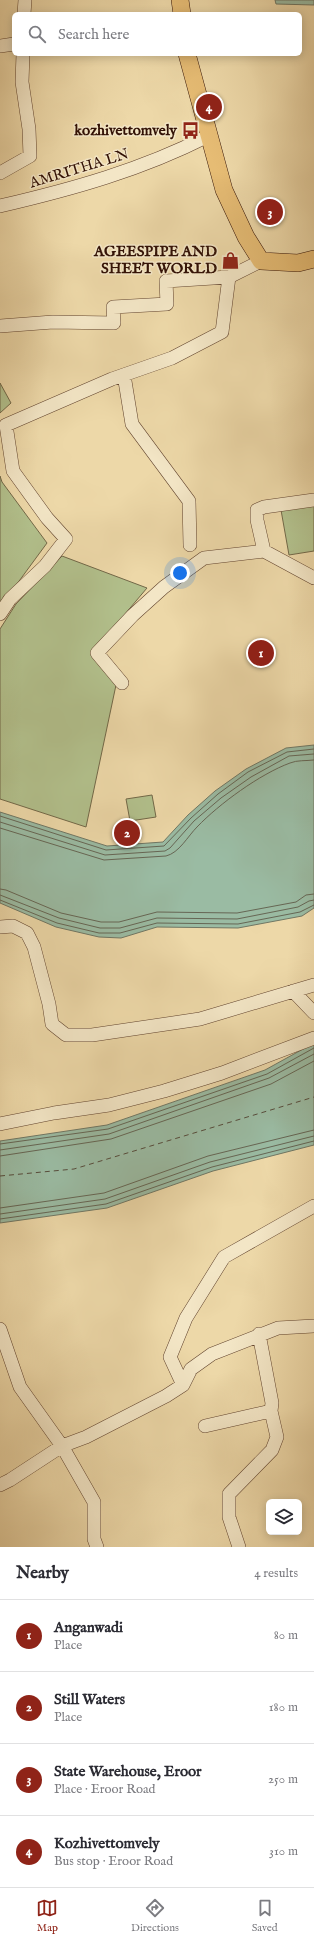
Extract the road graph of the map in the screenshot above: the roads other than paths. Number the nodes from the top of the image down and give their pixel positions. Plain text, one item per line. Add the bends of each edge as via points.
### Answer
1 (25, 0) edge
2 (180, 0) edge
3 (24, 12) edge
4 (182, 12) edge
5 (12, 44) edge
6 (0, 46) edge
7 (23, 56) edge
8 (188, 56) edge
9 (207, 132) junction
10 (0, 173) edge
11 (0, 206) edge
12 (314, 259) edge
13 (261, 261) junction
14 (229, 277) junction
15 (0, 326) edge
16 (124, 375) junction
17 (314, 500) edge
18 (190, 545) dead end
19 (264, 551) junction
20 (314, 578) edge
21 (0, 614) edge
22 (122, 683) dead end
23 (0, 927) edge
24 (314, 985) edge
25 (294, 991) junction
26 (314, 1013) edge
27 (314, 1038) edge
28 (0, 1124) edge
29 (314, 1206) edge
30 (314, 1326) edge
31 (0, 1329) edge
32 (259, 1334) junction
33 (183, 1384) junction
34 (271, 1411) junction
35 (205, 1426) dead end
36 (62, 1446) junction
37 (0, 1485) edge
38 (97, 1547) edge
39 (239, 1547) edge

1 - 3 street
2 - 4 main road
5 - 6 street
7 - 10 street via 22,82 30,156
8 - 9 main road
9 - 11 street, AMRITHA LN via 151,163 76,188
9 - 13 main road via 224,190 246,237
12 - 13 main road via 298,263
13 - 14 street
14 - 15 street via 166,282 167,304 113,307 114,322 53,322
14 - 16 street via 222,332 172,358
16 - 18 street via 132,424 189,501
16 - 21 street via 6,425 13,471 47,518 66,539 45,566 10,599
17 - 19 street via 257,510
19 - 20 street
19 - 22 street via 204,558 164,586 97,653
23 - 25 street via 13,926 27,933 34,947 52,1024 66,1035 92,1035 200,1019
24 - 25 street
25 - 26 street
27 - 28 street via 222,1073 164,1090 109,1105
29 - 33 street via 224,1257 186,1318 170,1357
30 - 32 street via 278,1328
31 - 36 street via 20,1387
32 - 33 street via 212,1354 191,1369
32 - 34 street via 272,1404
33 - 36 street via 147,1407
34 - 35 street
34 - 39 street via 276,1437 272,1450 228,1494 228,1517
36 - 37 street
36 - 38 street via 94,1502 94,1539

